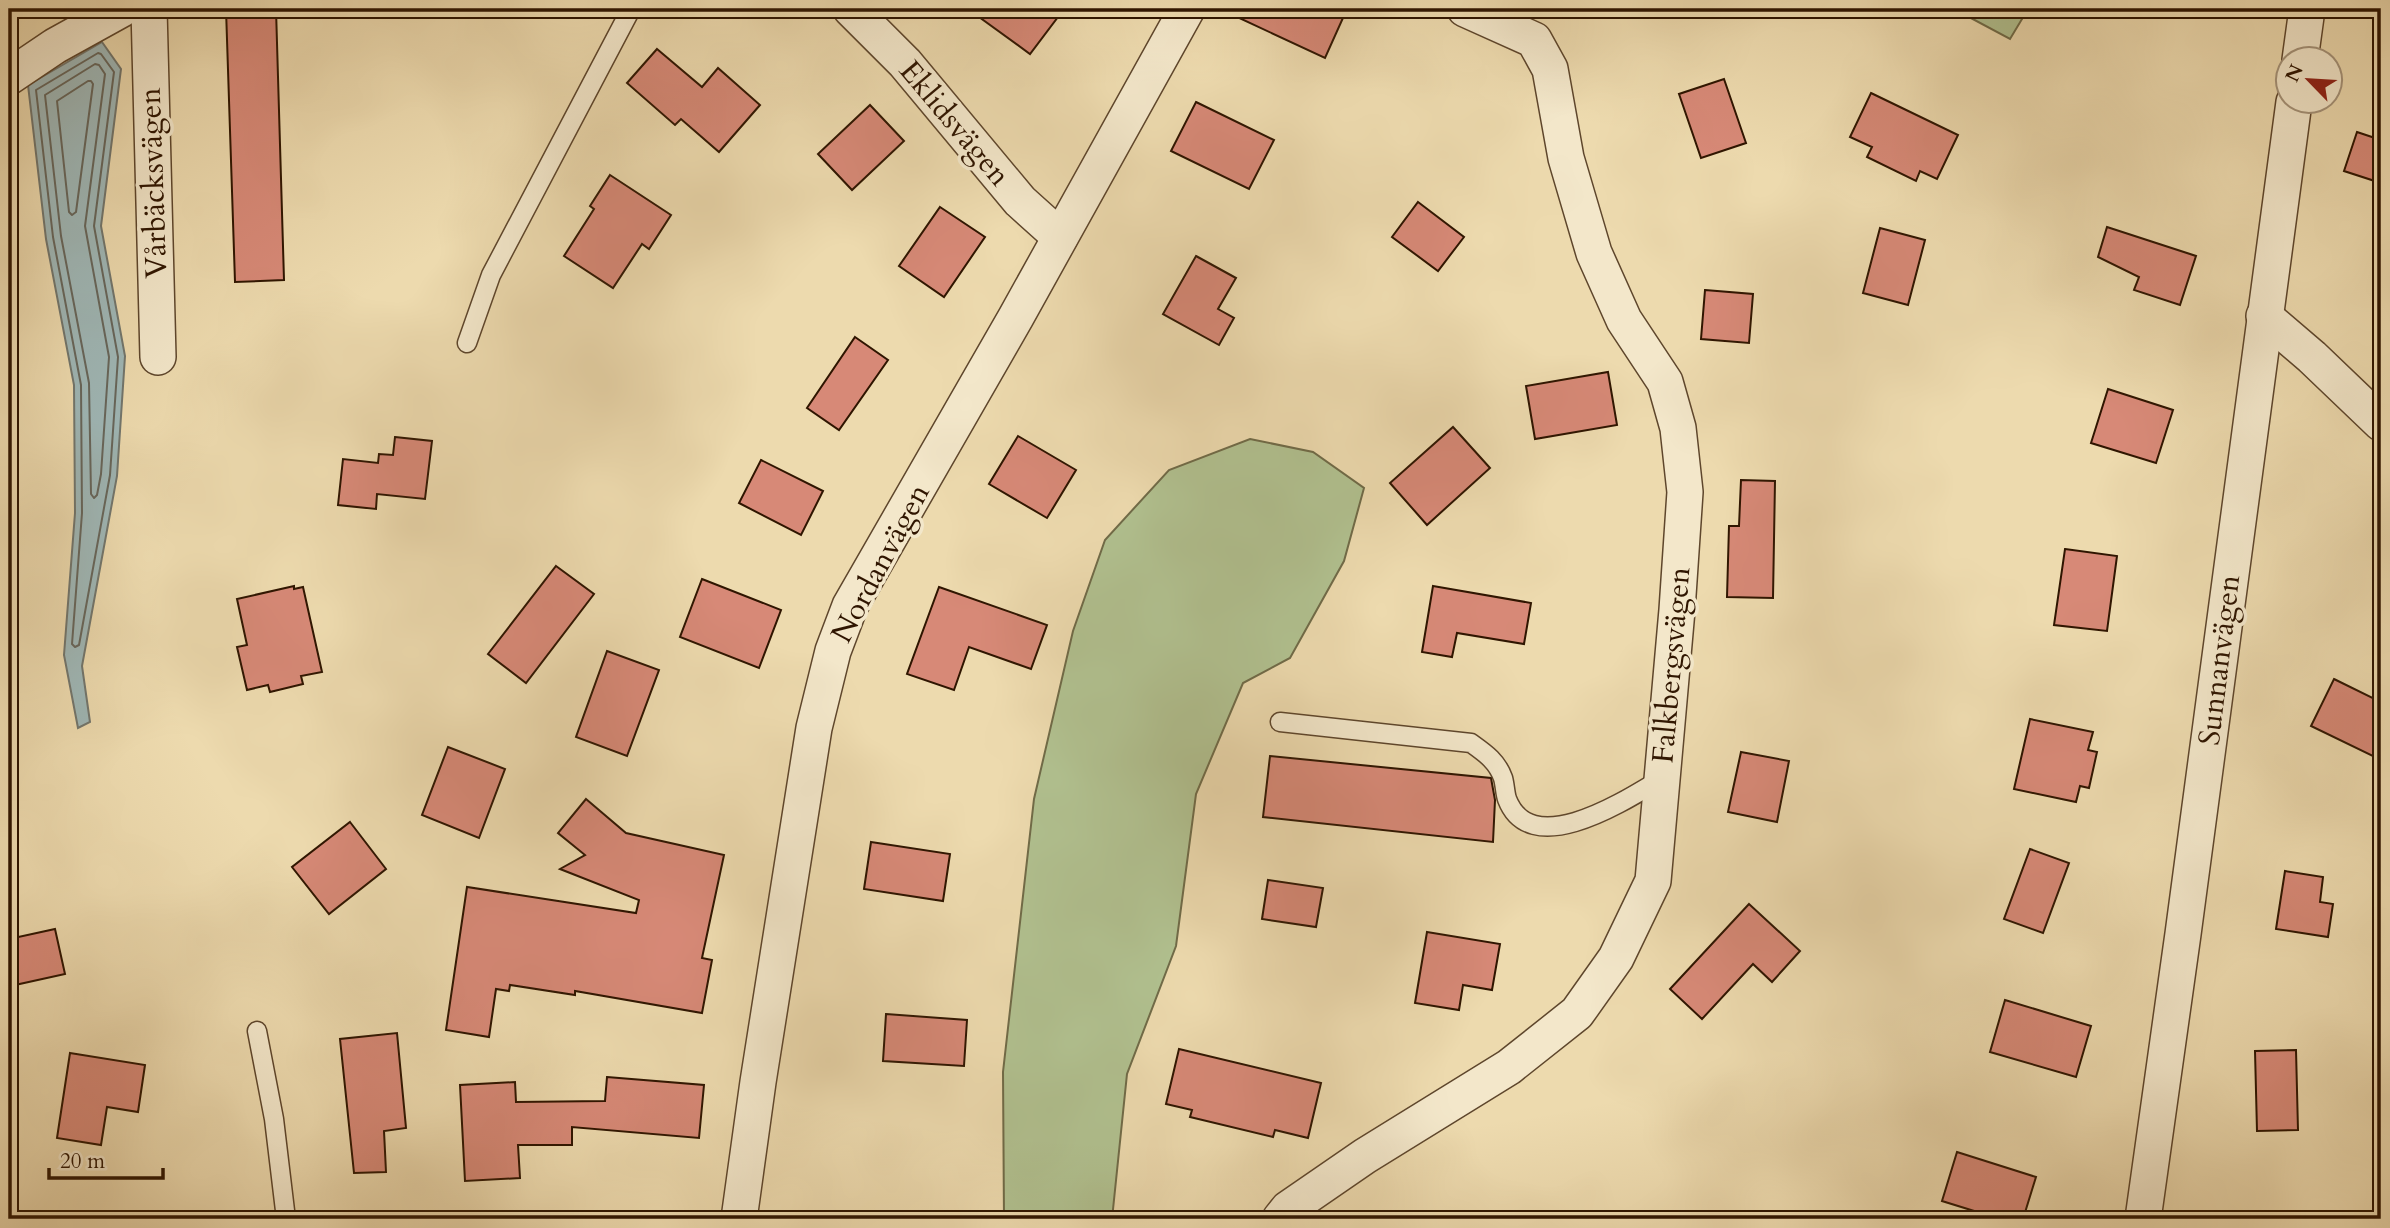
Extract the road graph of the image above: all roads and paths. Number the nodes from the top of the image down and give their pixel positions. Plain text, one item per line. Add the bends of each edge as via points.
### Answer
1 (122, 9) edge
2 (149, 9) edge
3 (631, 9) edge
4 (851, 9) edge
5 (1187, 9) edge
6 (1465, 9) edge
7 (2307, 9) edge
8 (2302, 46) edge
9 (9, 77) edge
10 (2292, 116) edge
11 (1060, 237) junction
12 (2264, 316) junction
13 (467, 343) dead end
14 (158, 357) dead end
15 (2381, 424) edge
16 (1280, 722) dead end
17 (1661, 779) junction
18 (257, 1031) dead end
19 (286, 1219) edge
20 (739, 1219) edge
21 (1280, 1219) edge
22 (2143, 1219) edge

1 - 9 street
2 - 14 street, Vårbäcksvägen
3 - 13 lane via 491,275
4 - 11 street, Eklidsvägen via 905,63 1020,201
5 - 11 street, Nordanvägen
6 - 17 street, Falkbergsvägen via 1534,40 1550,69 1566,158 1594,253 1624,320 1665,382 1678,428 1685,492
7 - 8 street
10 - 12 street, Sunnanvägen
11 - 20 street, Nordanvägen via 850,606 833,651 814,728
12 - 15 street
12 - 22 street, Sunnanvägen
16 - 17 lane via 1471,743 1498,766 1507,800 1521,820 1541,827 1569,824 1618,804
17 - 21 street, Falkbergsvägen via 1653,881 1616,958 1577,1013 1509,1067 1365,1156
18 - 19 lane

